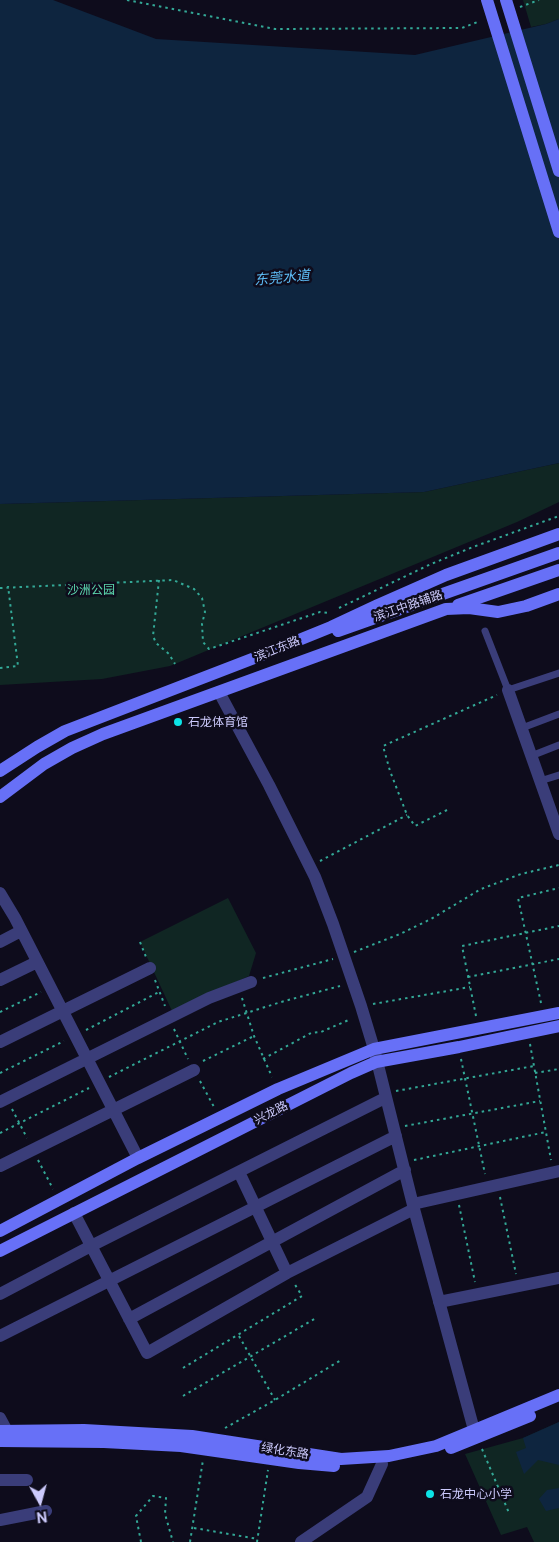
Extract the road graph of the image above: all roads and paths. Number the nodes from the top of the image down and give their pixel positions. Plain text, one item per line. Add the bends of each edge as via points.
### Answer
1 (127, 0) edge
2 (487, 0) edge
3 (539, 0) edge
4 (510, 5) edge
5 (488, 19) dead end
6 (559, 172) edge
7 (559, 232) edge
8 (559, 516) edge
9 (559, 534) edge
10 (559, 553) edge
11 (559, 570) edge
12 (159, 579) junction
13 (8, 586) junction
14 (0, 588) edge
15 (559, 594) edge
16 (446, 610) junction
17 (484, 631) dead end
18 (257, 657) junction
19 (175, 664) dead end
20 (0, 668) edge
21 (559, 673) edge
22 (508, 690) junction
23 (219, 692) junction
24 (559, 714) edge
25 (522, 728) junction
26 (559, 745) edge
27 (531, 756) junction
28 (0, 771) edge
29 (559, 775) edge
30 (540, 781) junction
31 (0, 796) edge
32 (447, 810) dead end
33 (407, 815) junction
34 (558, 830) edge
35 (559, 865) edge
36 (309, 867) junction
37 (559, 888) edge
38 (0, 893) edge
39 (559, 926) edge
40 (21, 931) junction
41 (525, 933) junction
42 (0, 942) edge
43 (140, 942) dead end
44 (344, 956) junction
45 (559, 960) edge
46 (37, 962) junction
47 (532, 964) junction
48 (150, 968) junction
49 (468, 977) junction
50 (0, 980) edge
51 (251, 982) joint
52 (353, 982) junction
53 (238, 986) junction
54 (470, 987) junction
55 (50, 988) junction
56 (362, 1010) junction
57 (62, 1011) junction
58 (0, 1012) edge
59 (247, 1013) junction
60 (559, 1013) edge
61 (544, 1016) junction
62 (170, 1018) junction
63 (559, 1026) edge
64 (479, 1028) junction
65 (528, 1032) junction
66 (254, 1036) junction
67 (180, 1041) junction
68 (0, 1042) edge
69 (459, 1047) junction
70 (375, 1056) junction
71 (263, 1059) junction
72 (87, 1060) junction
73 (534, 1066) junction
74 (193, 1068) junction
75 (559, 1069) edge
76 (535, 1073) junction
77 (464, 1080) junction
78 (99, 1083) junction
79 (278, 1089) junction
80 (385, 1096) junction
81 (540, 1101) junction
82 (0, 1102) edge
83 (112, 1110) junction
84 (472, 1114) junction
85 (220, 1118) junction
86 (395, 1132) junction
87 (546, 1132) junction
88 (0, 1133) edge
89 (479, 1146) junction
90 (138, 1158) junction
91 (0, 1166) edge
92 (404, 1166) junction
93 (239, 1172) junction
94 (556, 1172) edge
95 (493, 1185) junction
96 (457, 1193) junction
97 (256, 1206) junction
98 (414, 1207) junction
99 (74, 1213) junction
100 (0, 1231) edge
101 (272, 1242) junction
102 (91, 1246) junction
103 (0, 1251) edge
104 (287, 1273) junction
105 (559, 1278) edge
106 (109, 1280) junction
107 (519, 1286) junction
108 (0, 1294) edge
109 (478, 1294) junction
110 (302, 1296) dead end
111 (439, 1302) junction
112 (316, 1318) dead end
113 (129, 1319) junction
114 (0, 1336) edge
115 (238, 1336) junction
116 (251, 1357) junction
117 (341, 1360) dead end
118 (183, 1368) dead end
119 (559, 1395) edge
120 (183, 1396) dead end
121 (275, 1400) junction
122 (559, 1404) edge
123 (0, 1418) edge
124 (218, 1430) dead end
125 (2, 1434) edge
126 (476, 1434) junction
127 (205, 1449) junction
128 (270, 1458) junction
129 (382, 1464) junction
130 (0, 1480) edge
131 (28, 1480) dead end
132 (46, 1511) dead end
133 (509, 1513) dead end
134 (0, 1520) edge
135 (193, 1528) junction
136 (258, 1541) edge
137 (141, 1542) edge
138 (173, 1542) edge
139 (190, 1542) edge
140 (301, 1542) edge

1 - 5 path via 276,29 462,28
2 - 7 main road, bridge
3 - 4 path
4 - 6 main road, bridge
8 - 12 path via 431,564 329,613 320,612 209,650 203,642 205,612 202,598 185,584
9 - 18 main road, 滨江东路 via 446,575
10 - 18 main road, 滨江中路辅路
11 - 16 main road, 滨江中路辅路
12 - 13 path
12 - 19 path via 153,636
13 - 14 path
13 - 20 path via 18,666
15 - 16 main road, 滨江东路 via 498,612 469,608
16 - 23 main road, 滨江东路
17 - 22 lane
18 - 28 main road, 滨江东路 via 65,730
21 - 22 lane
22 - 25 street
22 - 33 path via 383,746
23 - 31 main road, 滨江东路 via 72,748
23 - 36 street
24 - 25 lane
25 - 27 street
26 - 27 lane
27 - 30 street
29 - 30 lane
30 - 34 street via 552,805
32 - 33 path via 415,826
33 - 36 path
35 - 44 path via 521,874 481,889 431,919
36 - 44 street
37 - 41 path via 518,898
38 - 40 street
39 - 41 path
40 - 42 street
40 - 46 street
41 - 47 path
41 - 49 path via 462,946
43 - 48 path
44 - 51 path
44 - 52 street
45 - 47 path
46 - 50 street
46 - 55 street
47 - 49 path
47 - 61 path
48 - 57 street
48 - 62 path
49 - 54 path
51 - 53 street
52 - 56 street
52 - 59 path
53 - 59 path
53 - 62 street
54 - 56 path
54 - 64 path
55 - 57 street
55 - 58 path
56 - 70 street
56 - 71 path
57 - 68 street
57 - 72 street
59 - 66 path
59 - 67 path via 218,1022
60 - 61 main road, 兴龙路
61 - 64 main road, 兴龙路
62 - 67 path
62 - 72 street
63 - 65 main road, 兴龙路
64 - 70 main road, 兴龙路
65 - 69 main road, 兴龙路
65 - 73 path
66 - 71 path
66 - 74 path
67 - 74 path
67 - 78 path
69 - 70 main road, 兴龙路
69 - 77 path
70 - 79 main road, 兴龙路
70 - 80 street
70 - 99 main road, 兴龙路 via 351,1073
71 - 79 path
72 - 78 street
72 - 82 street
73 - 76 path
73 - 77 path
74 - 83 street
74 - 85 path
75 - 76 path
76 - 81 path
77 - 80 path
77 - 84 path
78 - 83 street
78 - 88 path
79 - 85 main road, 兴龙路
80 - 86 street
80 - 93 street
81 - 84 path
81 - 87 path
83 - 90 street
83 - 91 street
84 - 86 path
84 - 89 path
85 - 90 main road, 兴龙路
86 - 92 street
86 - 97 street
87 - 89 path
87 - 94 path
89 - 92 path
89 - 95 path
90 - 100 main road, 兴龙路
92 - 98 street
92 - 101 street
93 - 97 street
93 - 102 street
94 - 95 street
95 - 96 street
95 - 107 path
96 - 98 street
96 - 109 path
97 - 101 street
97 - 106 street
98 - 104 street
98 - 111 street
99 - 102 street
99 - 103 main road, 兴龙路
101 - 104 street
101 - 113 street
102 - 106 street
102 - 108 street
104 - 113 street via 147,1353
105 - 107 street
106 - 113 street
106 - 114 street
107 - 109 street
109 - 111 street
110 - 115 path
111 - 126 street
112 - 116 path
115 - 116 path
115 - 118 path
116 - 120 path
116 - 121 path
117 - 121 path
119 - 126 main road, 绿化东路
121 - 124 path
122 - 126 main road, 绿化东路
123 - 125 street
125 - 126 main road, 绿化东路 via 84,1430 192,1436 341,1459 389,1456
125 - 127 main road, 绿化东路
126 - 129 main road, 绿化东路 via 438,1453
126 - 133 path
127 - 128 main road, 绿化东路
127 - 135 path
128 - 129 main road, 绿化东路 via 349,1467
128 - 136 path
129 - 140 street via 367,1497
130 - 131 street
132 - 134 street
135 - 136 path
135 - 139 path
137 - 138 path via 136,1516 153,1496 166,1498 165,1514

